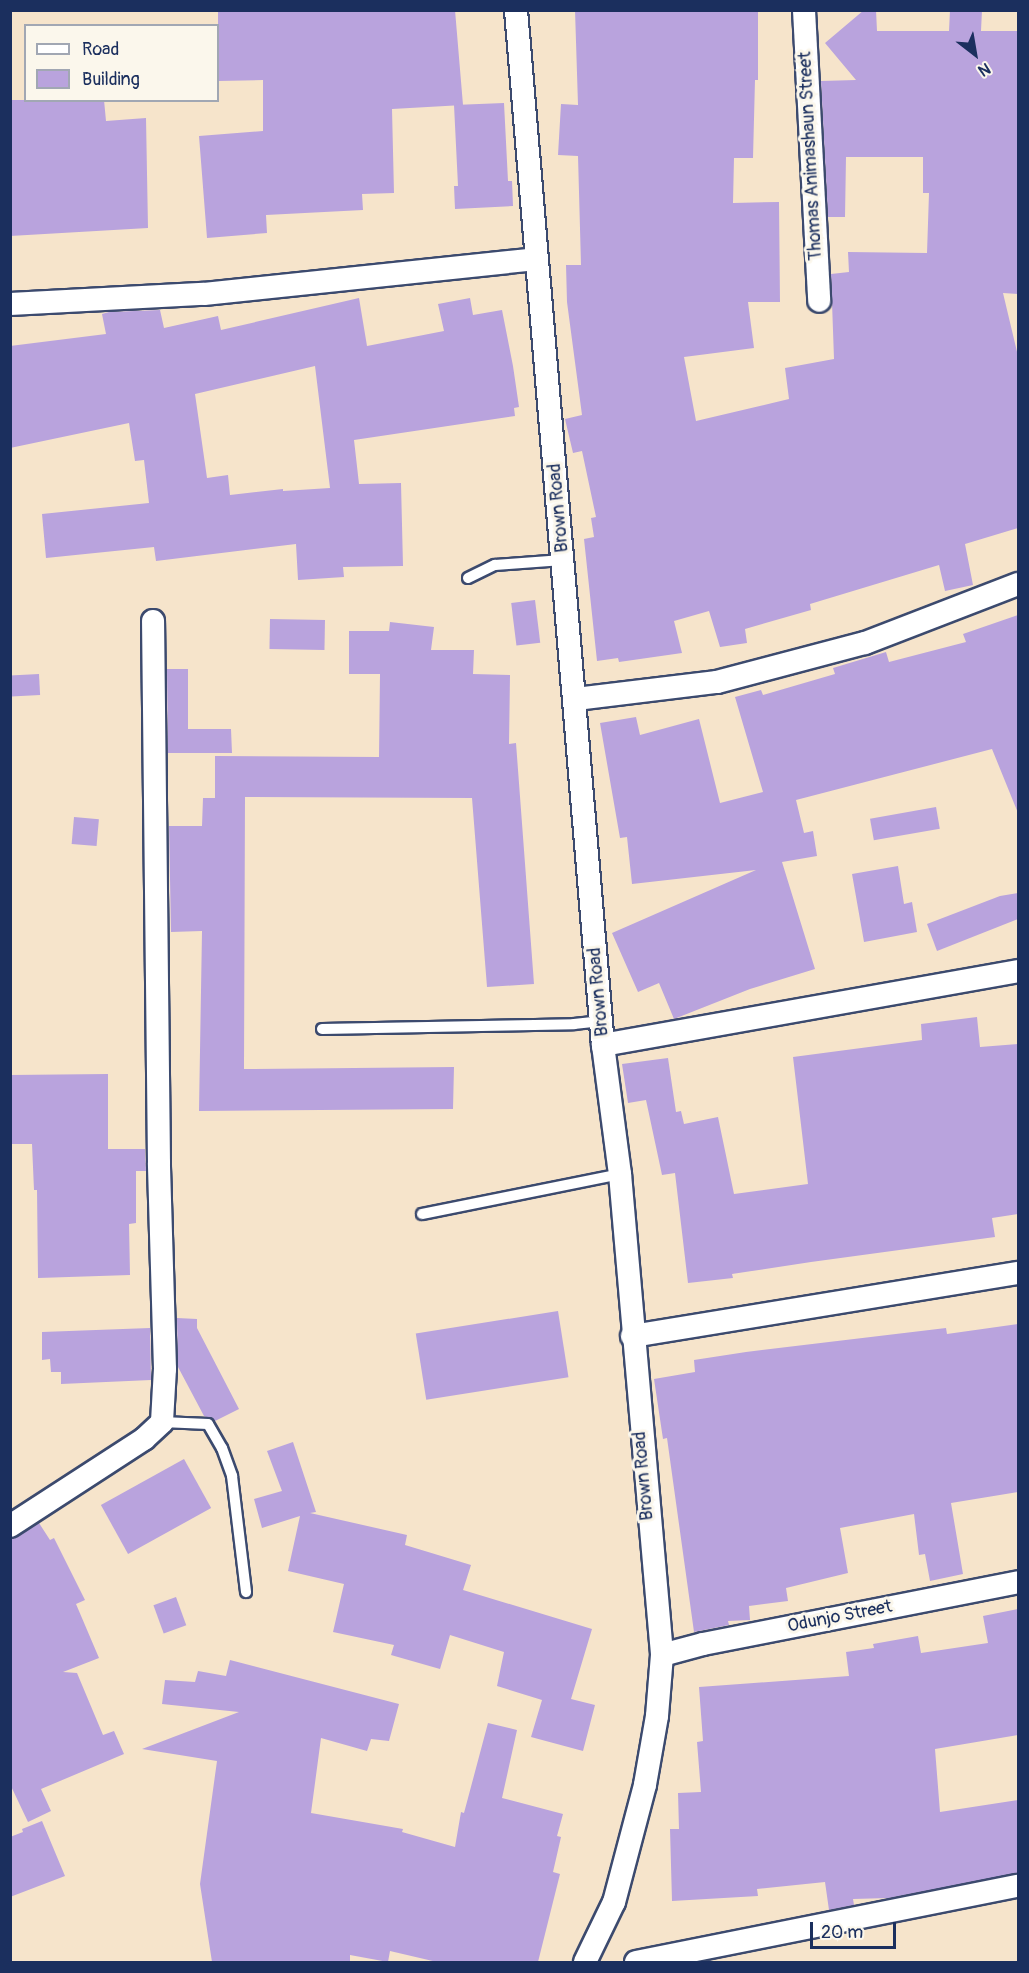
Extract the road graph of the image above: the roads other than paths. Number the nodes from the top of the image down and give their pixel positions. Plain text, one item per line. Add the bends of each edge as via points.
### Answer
1 (516, 10) edge
2 (804, 10) edge
3 (536, 259) junction
4 (819, 301) dead end
5 (10, 304) edge
6 (563, 560) junction
7 (468, 578) dead end
8 (1018, 584) edge
9 (153, 621) dead end
10 (576, 699) junction
11 (1018, 971) edge
12 (602, 1021) junction
13 (322, 1029) dead end
14 (603, 1045) junction
15 (620, 1174) junction
16 (422, 1214) dead end
17 (1018, 1273) edge
18 (632, 1336) junction
19 (162, 1422) junction
20 (10, 1526) edge
21 (1018, 1582) edge
22 (246, 1592) dead end
23 (662, 1655) junction
24 (1018, 1886) edge
25 (585, 1962) edge
26 (636, 1962) edge

1 - 3 street, Brown Road
2 - 4 street, Thomas Animashaun Street
3 - 5 street via 204,294
3 - 6 street, Brown Road
6 - 7 lane via 495,566
6 - 10 street, Brown Road
8 - 10 street via 866,643 717,682
9 - 19 street via 165,1369
10 - 12 street, Brown Road
11 - 14 street
12 - 13 lane
12 - 14 street, Brown Road
14 - 15 street, Brown Road
15 - 16 lane
15 - 18 street, Brown Road
17 - 18 street
18 - 23 street, Brown Road
19 - 20 street via 144,1439
19 - 22 lane via 208,1424 222,1448 232,1476
21 - 23 street, Odunjo Street
23 - 25 street, Brown Road via 645,1785 614,1902
24 - 26 street

